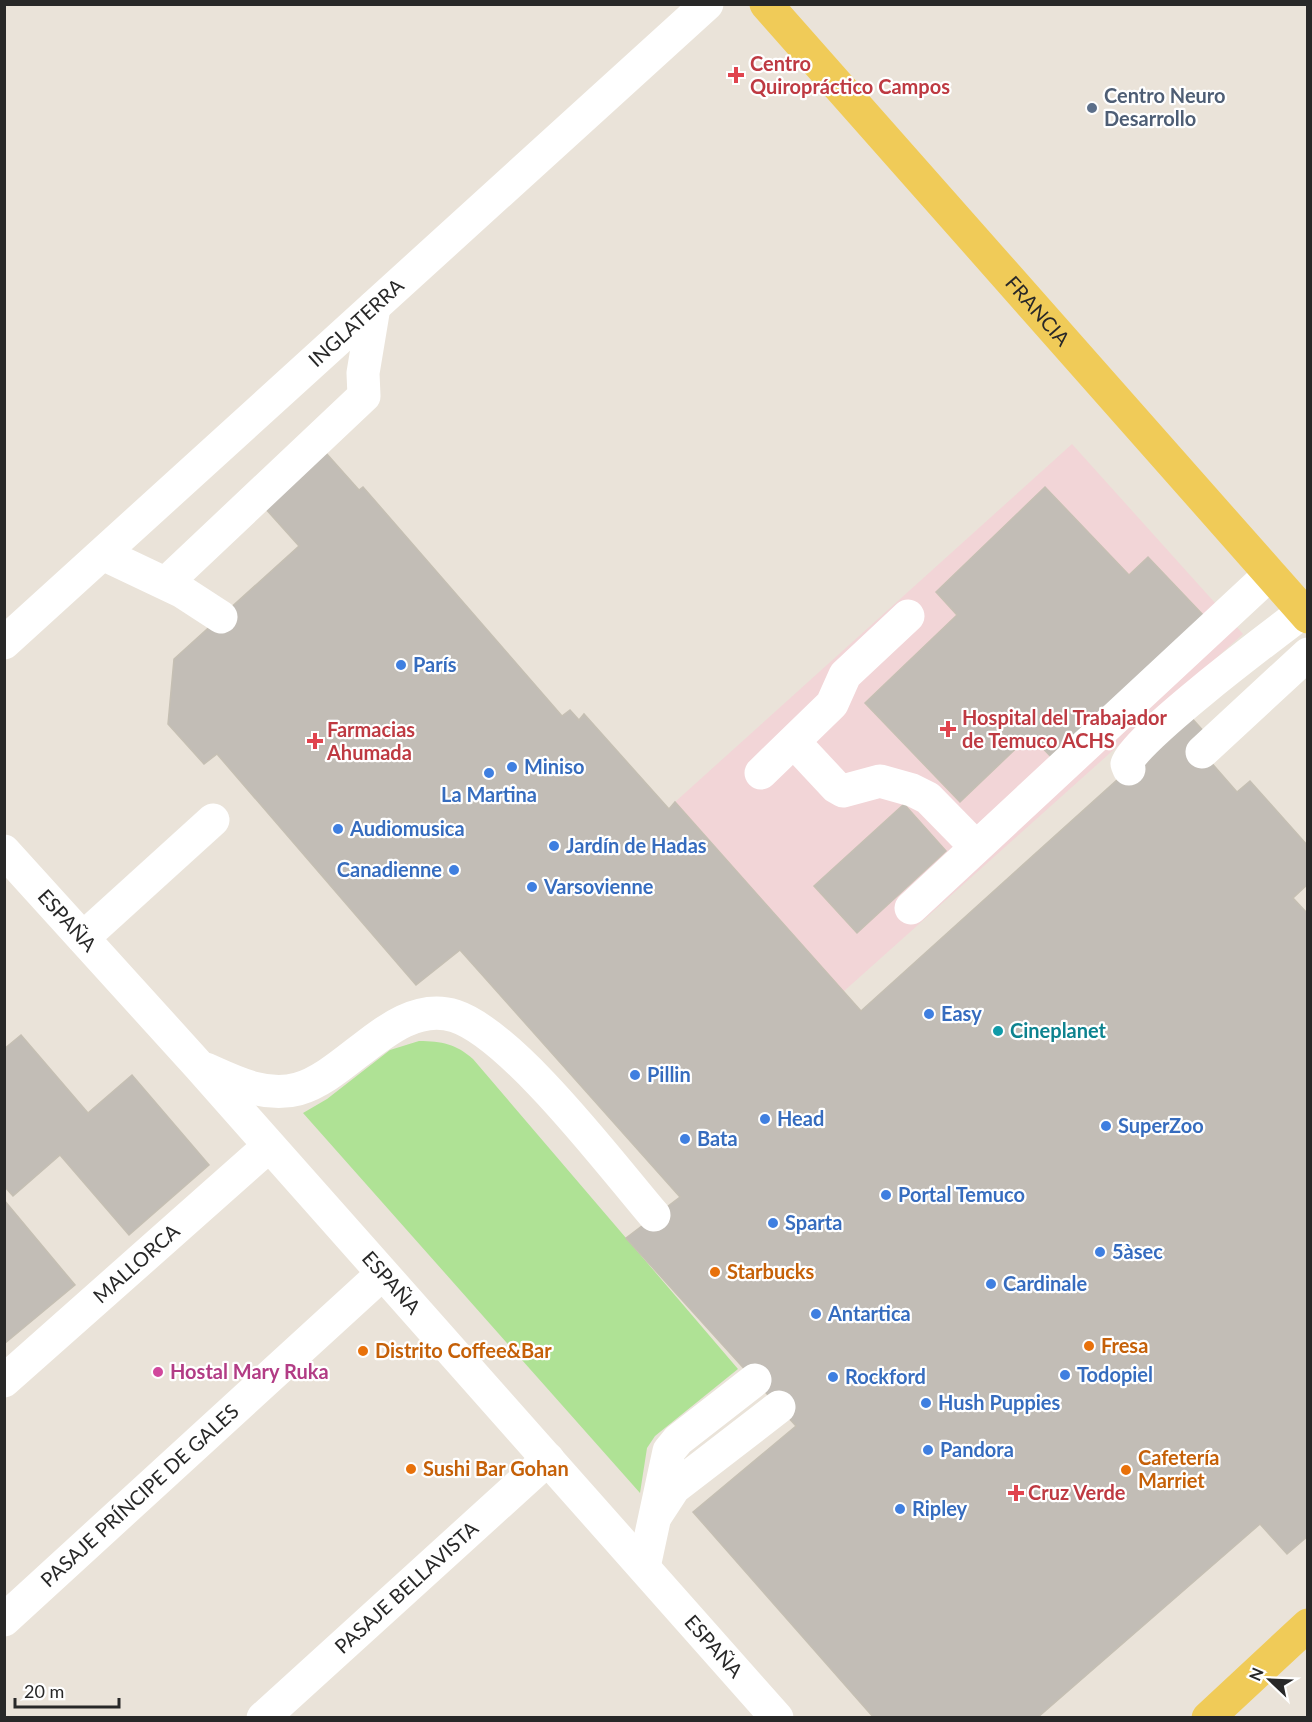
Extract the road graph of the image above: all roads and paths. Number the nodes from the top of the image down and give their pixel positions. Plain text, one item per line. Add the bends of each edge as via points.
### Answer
1 (707, 4) edge
2 (766, 4) edge
3 (374, 307) junction
4 (103, 554) junction
5 (1270, 573) junction
6 (166, 583) junction
7 (1305, 615) edge
8 (908, 616) dead end
9 (221, 617) dead end
10 (4, 644) edge
11 (1308, 654) edge
12 (794, 742) junction
13 (1202, 752) dead end
14 (1129, 769) dead end
15 (761, 773) dead end
16 (213, 820) dead end
17 (976, 847) junction
18 (4, 851) edge
19 (911, 908) dead end
20 (83, 938) junction
21 (199, 1066) junction
22 (269, 1146) junction
23 (654, 1215) dead end
24 (382, 1274) junction
25 (755, 1380) dead end
26 (4, 1382) edge
27 (779, 1407) dead end
28 (548, 1459) junction
29 (652, 1524) junction
30 (644, 1567) junction
31 (4, 1620) edge
32 (1308, 1625) edge
33 (263, 1718) edge
34 (777, 1718) edge
35 (1208, 1718) edge

1 - 3 street, INGLATERRA
2 - 5 main road, FRANCIA
3 - 4 street, INGLATERRA
3 - 6 street via 363,373 364,396
4 - 6 street
4 - 10 street, INGLATERRA
5 - 7 main road, FRANCIA
5 - 17 street
6 - 9 street
7 - 14 street via 1177,713 1132,754
8 - 12 street via 845,675 832,704
11 - 13 street
12 - 15 street
12 - 17 street via 836,788 843,791 880,781 928,798
16 - 20 street
17 - 19 street
18 - 20 street, ESPAÑA
20 - 21 street, ESPAÑA
21 - 22 street, ESPAÑA
21 - 23 street via 264,1091 298,1089 400,1025 440,1014 455,1016 495,1039 537,1080
22 - 24 street, ESPAÑA
22 - 26 street, MALLORCA
24 - 28 street, ESPAÑA
24 - 31 street, PASAJE PRÍNCIPE DE GALES
25 - 29 street via 669,1451
27 - 29 street via 674,1488
28 - 30 street, ESPAÑA
28 - 33 street, PASAJE BELLAVISTA
29 - 30 street
30 - 34 street, ESPAÑA
32 - 35 main road

